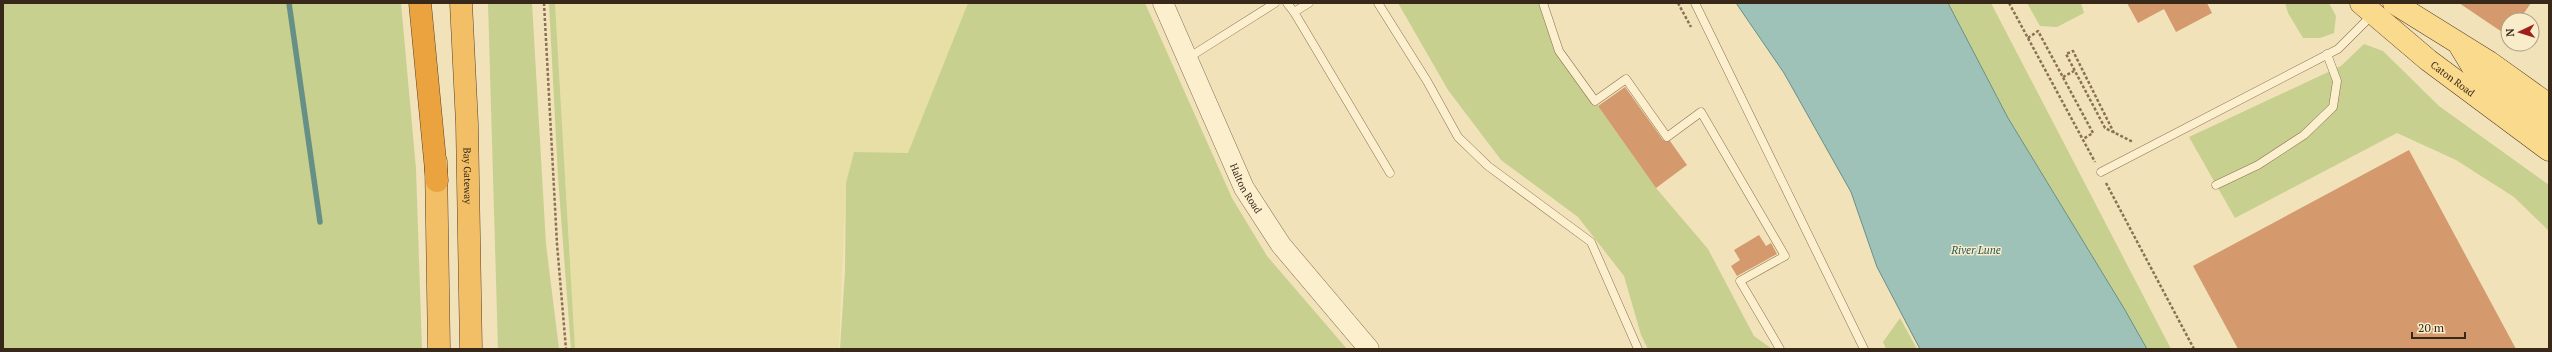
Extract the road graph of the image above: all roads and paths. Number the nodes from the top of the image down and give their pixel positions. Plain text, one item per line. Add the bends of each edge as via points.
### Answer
1 (420, 3) edge
2 (430, 3) edge
3 (461, 3) edge
4 (544, 3) edge
5 (1163, 3) edge
6 (1275, 3) edge
7 (1287, 3) edge
8 (1309, 3) edge
9 (1378, 3) edge
10 (1543, 3) edge
11 (1695, 3) edge
12 (2009, 3) edge
13 (2394, 3) edge
14 (2371, 7) edge
15 (1294, 12) junction
16 (2028, 38) junction
17 (2459, 44) junction
18 (2327, 54) junction
19 (1187, 58) junction
20 (2074, 71) junction
21 (2062, 77) junction
22 (2549, 105) edge
23 (2549, 129) edge
24 (2114, 132) junction
25 (2083, 139) junction
26 (2146, 148) junction
27 (2549, 150) edge
28 (2100, 172) junction
29 (1390, 173) dead end
30 (437, 182) junction
31 (2216, 185) dead end
32 (439, 349) edge
33 (471, 349) edge
34 (566, 349) edge
35 (1369, 349) edge
36 (1638, 349) edge
37 (1780, 349) edge
38 (1864, 349) edge
39 (2194, 349) edge

1 - 30 highway
2 - 30 highway
3 - 33 highway, Bay Gateway via 467,124
4 - 34 path via 557,244
5 - 19 street, Halton Road
6 - 19 lane
7 - 15 lane
8 - 15 lane
9 - 36 lane via 1427,81 1458,138 1488,166 1591,242
10 - 37 lane via 1559,51 1595,101 1626,79 1667,137 1701,112 1785,256 1740,281
11 - 38 lane
12 - 16 path
13 - 17 main road
14 - 18 lane via 2338,49
14 - 27 main road, Caton Road via 2428,60
15 - 29 lane
16 - 21 path via 2038,31
16 - 25 path
17 - 22 main road
17 - 23 main road via 2477,74 2511,103
18 - 26 lane
18 - 31 lane via 2337,81 2333,107 2304,135 2258,165
19 - 35 street, Halton Road via 1244,188 1281,245
20 - 21 path
20 - 24 path via 2104,128
20 - 24 path via 2066,54 2073,51
21 - 25 path via 2093,133
24 - 26 path
25 - 28 path
26 - 28 lane
28 - 39 path
30 - 32 highway

